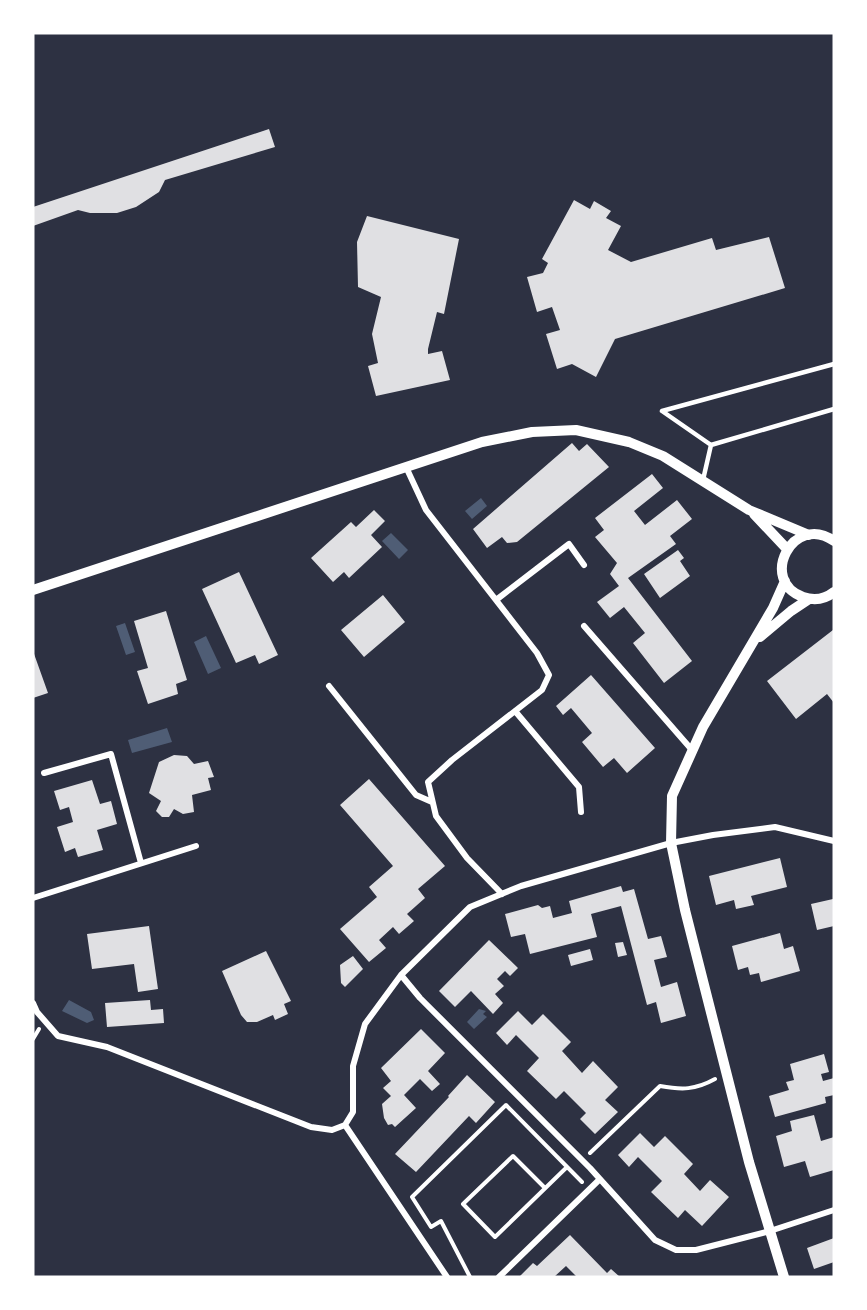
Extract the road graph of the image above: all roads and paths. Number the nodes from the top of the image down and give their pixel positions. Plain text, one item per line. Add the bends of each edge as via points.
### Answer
1 (834, 364) edge
2 (834, 409) edge
3 (711, 445) junction
4 (406, 467) junction
5 (703, 482) junction
6 (749, 510) junction
7 (808, 535) junction
8 (833, 539) edge
9 (787, 549) junction
10 (584, 565) dead end
11 (785, 581) junction
12 (33, 588) edge
13 (834, 592) edge
14 (809, 599) junction
15 (496, 600) junction
16 (584, 626) dead end
17 (753, 644) junction
18 (329, 686) dead end
19 (515, 711) junction
20 (692, 750) junction
21 (44, 773) dead end
22 (432, 802) junction
23 (581, 813) dead end
24 (834, 841) edge
25 (671, 843) junction
26 (196, 846) dead end
27 (141, 863) junction
28 (502, 894) junction
29 (33, 898) edge
30 (401, 975) junction
31 (33, 1003) edge
32 (726, 1073) junction
33 (345, 1125) junction
34 (583, 1160) junction
35 (567, 1167) junction
36 (600, 1179) junction
37 (545, 1188) junction
38 (589, 1189) junction
39 (834, 1210) edge
40 (770, 1231) junction
41 (447, 1277) edge
42 (470, 1277) edge
43 (499, 1277) edge
44 (784, 1277) edge

1 - 3 lane via 662,411
2 - 3 lane
3 - 5 lane
4 - 5 street via 497,438 576,430 629,442 663,456
4 - 12 street
4 - 15 street via 426,510
5 - 6 street
6 - 7 street
6 - 9 street
7 - 8 street
7 - 9 street
9 - 11 street via 782,570
10 - 15 street via 569,544
11 - 14 street via 791,590
11 - 17 street
13 - 14 street
14 - 17 street
15 - 19 street via 549,675 542,690
16 - 20 street
17 - 20 street
18 - 22 street via 416,795
19 - 22 street via 428,782
19 - 23 street via 579,787
20 - 25 street via 672,796
21 - 27 street via 111,754
22 - 28 street via 436,816 467,858
24 - 25 street via 775,827
25 - 28 street
25 - 32 street
26 - 27 street
27 - 29 street
28 - 30 street via 470,907
30 - 33 street via 365,1024 352,1066 353,1112
30 - 34 street
31 - 33 street via 58,1036 107,1047 310,1127 332,1130
32 - 34 path via 700,1087 660,1086
32 - 40 street
33 - 41 street
34 - 36 street
35 - 37 path
35 - 38 path
35 - 42 path via 507,1105 412,1197 431,1227 441,1221
36 - 38 street
36 - 40 street via 655,1240 676,1250 696,1250
37 - 37 path via 495,1237 463,1204 513,1156
38 - 43 street
39 - 40 street
40 - 44 street

